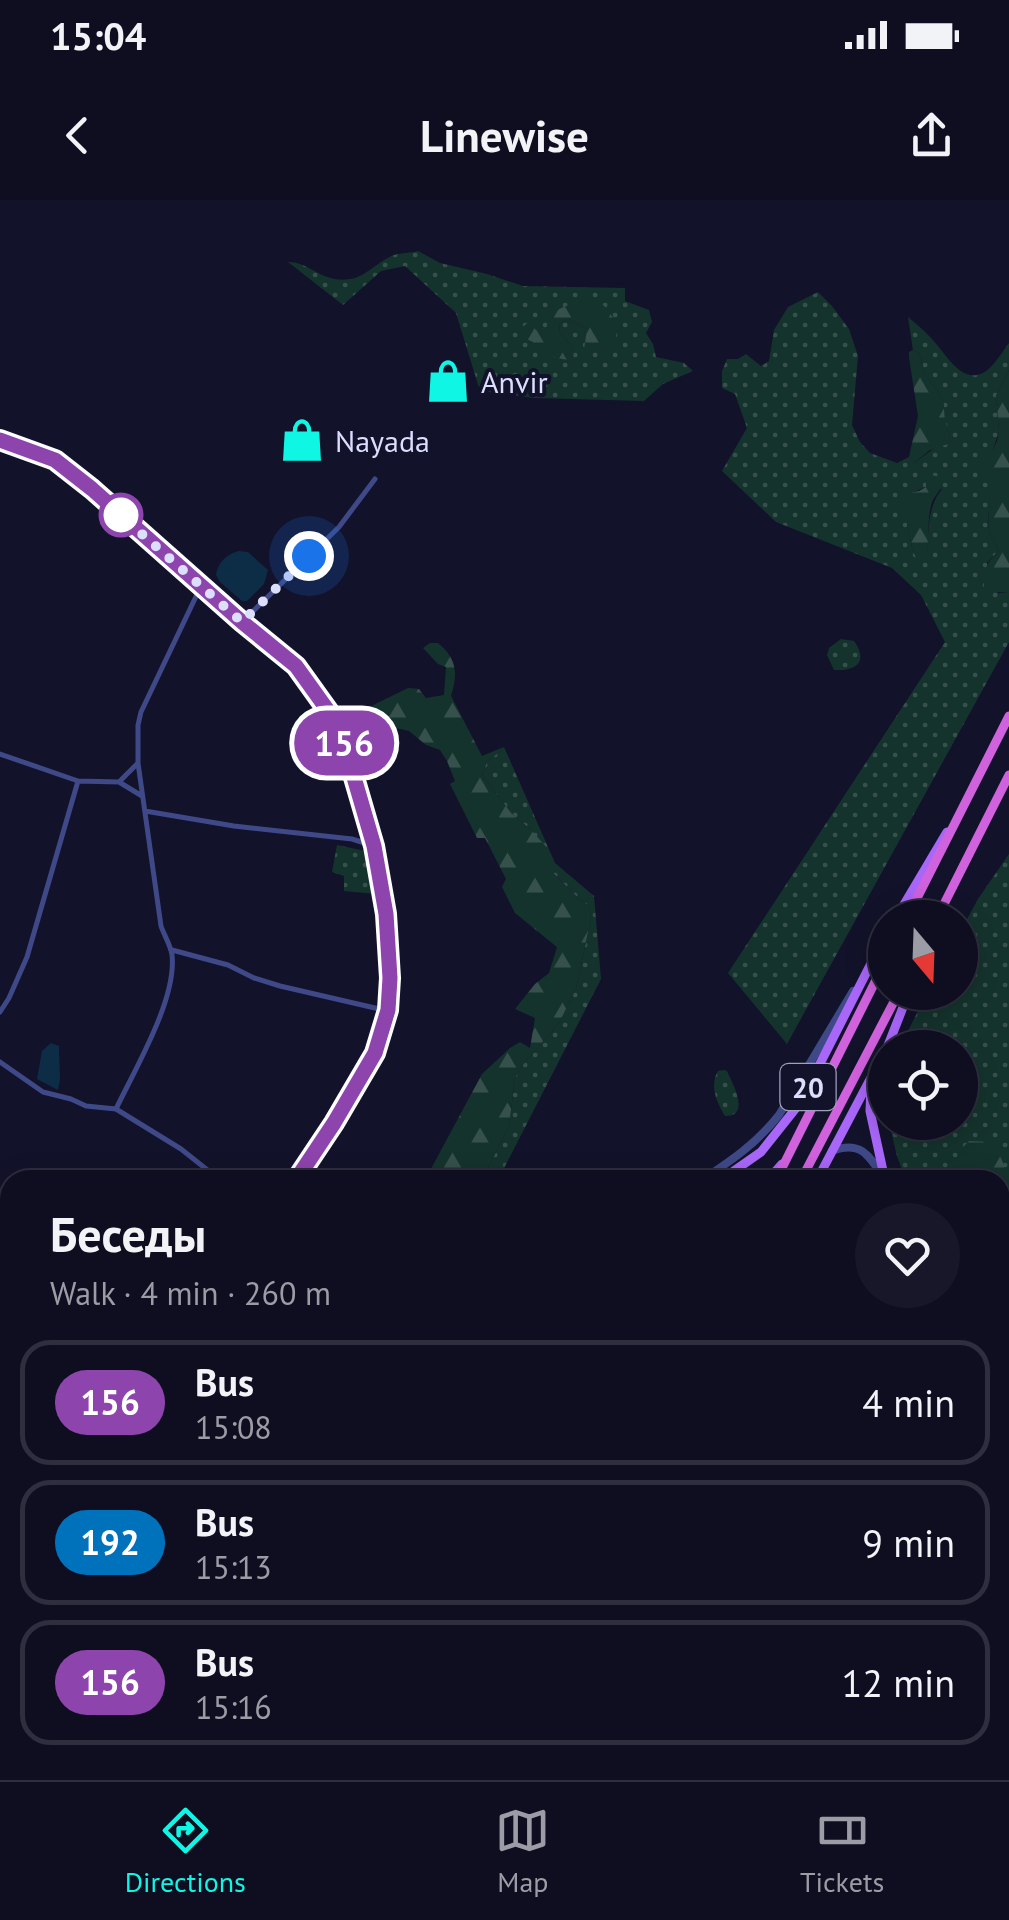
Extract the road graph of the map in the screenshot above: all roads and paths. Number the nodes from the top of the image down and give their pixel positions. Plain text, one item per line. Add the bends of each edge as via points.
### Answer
1 (0, 440) edge
2 (375, 479) dead end
3 (200, 586) junction
4 (242, 622) junction
5 (1009, 716) edge
6 (0, 754) edge
7 (138, 763) junction
8 (1009, 775) edge
9 (78, 781) junction
10 (119, 782) junction
11 (968, 795) junction
12 (142, 796) junction
13 (145, 811) junction
14 (374, 846) junction
15 (907, 900) edge
16 (916, 900) edge
17 (947, 900) edge
18 (172, 950) junction
19 (868, 967) edge
20 (866, 971) junction
21 (868, 996) edge
22 (388, 1010) junction
23 (890, 1010) edge
24 (0, 1012) edge
25 (0, 1062) edge
26 (868, 1085) edge
27 (112, 1109) junction
28 (876, 1140) edge
29 (832, 1151) junction
30 (787, 1158) junction
31 (207, 1170) edge
32 (303, 1170) edge
33 (717, 1170) edge
34 (735, 1170) edge
35 (777, 1170) edge
36 (781, 1170) edge
37 (807, 1170) edge
38 (822, 1170) edge
39 (878, 1170) edge
40 (883, 1170) edge

1 - 3 street via 55,460
2 - 4 street via 339,527
3 - 4 street
3 - 7 street via 141,712
4 - 14 street via 296,666 334,719
5 - 11 highway
6 - 9 street
7 - 10 street
7 - 12 street
8 - 17 highway
9 - 10 street
9 - 24 street via 28,957
10 - 12 street
11 - 15 main road
11 - 16 highway
12 - 13 street
13 - 14 street
13 - 18 street via 161,926
14 - 22 street via 386,914
18 - 22 street via 280,986
18 - 27 street via 172,981 152,1036
19 - 20 main road
20 - 33 street via 769,1128
20 - 34 main road, 20 via 800,1103 761,1152
21 - 30 highway
22 - 32 street via 375,1053
23 - 37 highway
25 - 27 street via 43,1092
26 - 29 main road
27 - 31 street
28 - 40 main road
29 - 38 main road
29 - 39 street via 846,1146 866,1153
30 - 35 main road
30 - 36 highway

